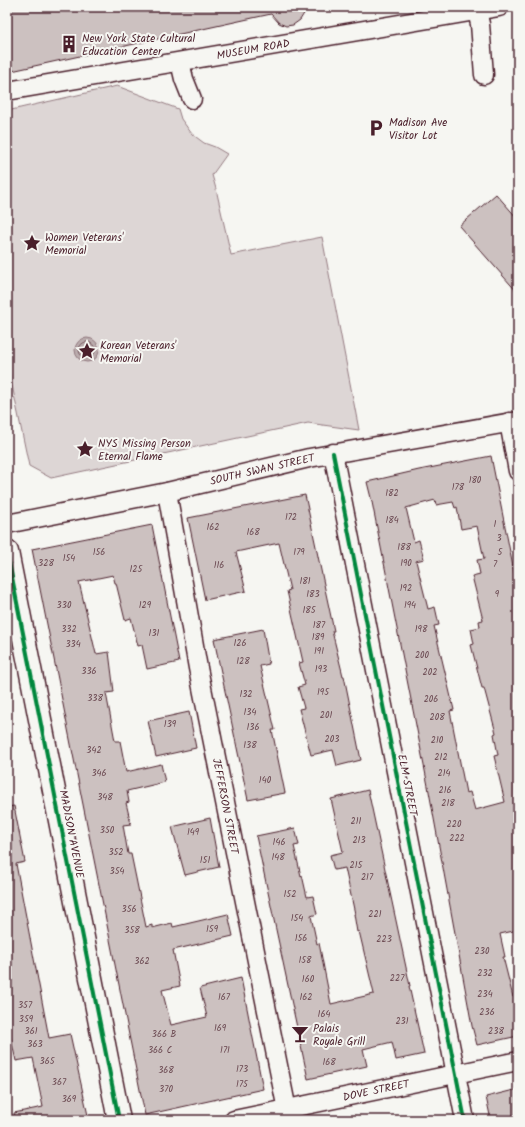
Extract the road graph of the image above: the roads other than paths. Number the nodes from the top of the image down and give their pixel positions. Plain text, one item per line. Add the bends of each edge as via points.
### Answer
1 (500, 7) edge
2 (477, 9) edge
3 (180, 62) junction
4 (484, 75) dead end
5 (7, 91) edge
6 (192, 99) dead end
7 (513, 422) edge
8 (333, 453) junction
9 (518, 471) edge
10 (167, 492) junction
11 (7, 524) edge
12 (7, 552) edge
13 (518, 1061) edge
14 (455, 1074) junction
15 (288, 1115) edge
16 (119, 1120) edge
17 (234, 1120) edge
18 (465, 1120) edge

1 - 2 street, MUSEUM ROAD
2 - 3 street, MUSEUM ROAD
2 - 4 street
3 - 5 street, MUSEUM ROAD
3 - 6 street
7 - 8 street, SOUTH SWAN STREET
7 - 9 street
8 - 10 street, SOUTH SWAN STREET
8 - 14 street, ELM STREET
10 - 11 street, SOUTH SWAN STREET
10 - 15 street, JEFFERSON STREET via 198,668
12 - 16 main road, MADISON AVENUE
13 - 14 street, DOVE STREET
14 - 15 street, DOVE STREET
14 - 18 street, ELM STREET
15 - 17 street, DOVE STREET

